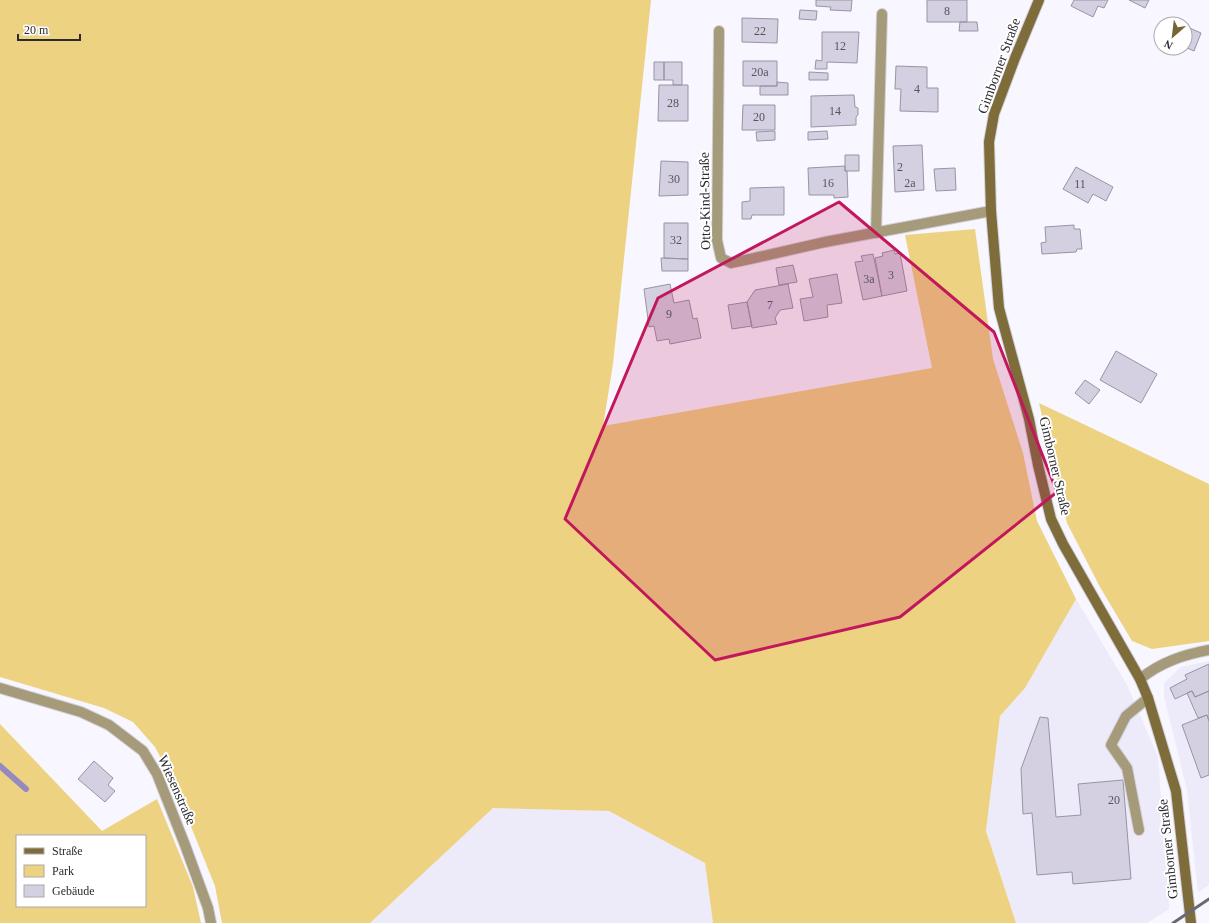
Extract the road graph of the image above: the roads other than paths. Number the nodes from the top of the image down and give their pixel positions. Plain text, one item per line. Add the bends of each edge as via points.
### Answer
1 (1040, 0) edge
2 (882, 14) dead end
3 (719, 32) dead end
4 (991, 211) junction
5 (876, 233) junction
6 (1209, 650) edge
7 (1140, 678) junction
8 (0, 688) edge
9 (1148, 698) junction
10 (1139, 830) dead end
11 (211, 923) edge
12 (1190, 923) edge

1 - 4 street, Gimborner Straße via 1014,58 994,114 989,142
2 - 5 street
3 - 5 street, Otto-Kind-Straße via 717,240 721,258 731,263
4 - 5 street, Otto-Kind-Straße
4 - 7 street, Gimborner Straße via 999,308 1029,419 1051,519
6 - 7 street via 1188,654 1156,666
7 - 9 street, Gimborner Straße
8 - 11 street, Wiesenstraße via 81,712 109,725 142,751 157,774 183,838
9 - 10 street via 1126,716 1111,745 1127,768
9 - 12 street, Gimborner Straße via 1176,791

